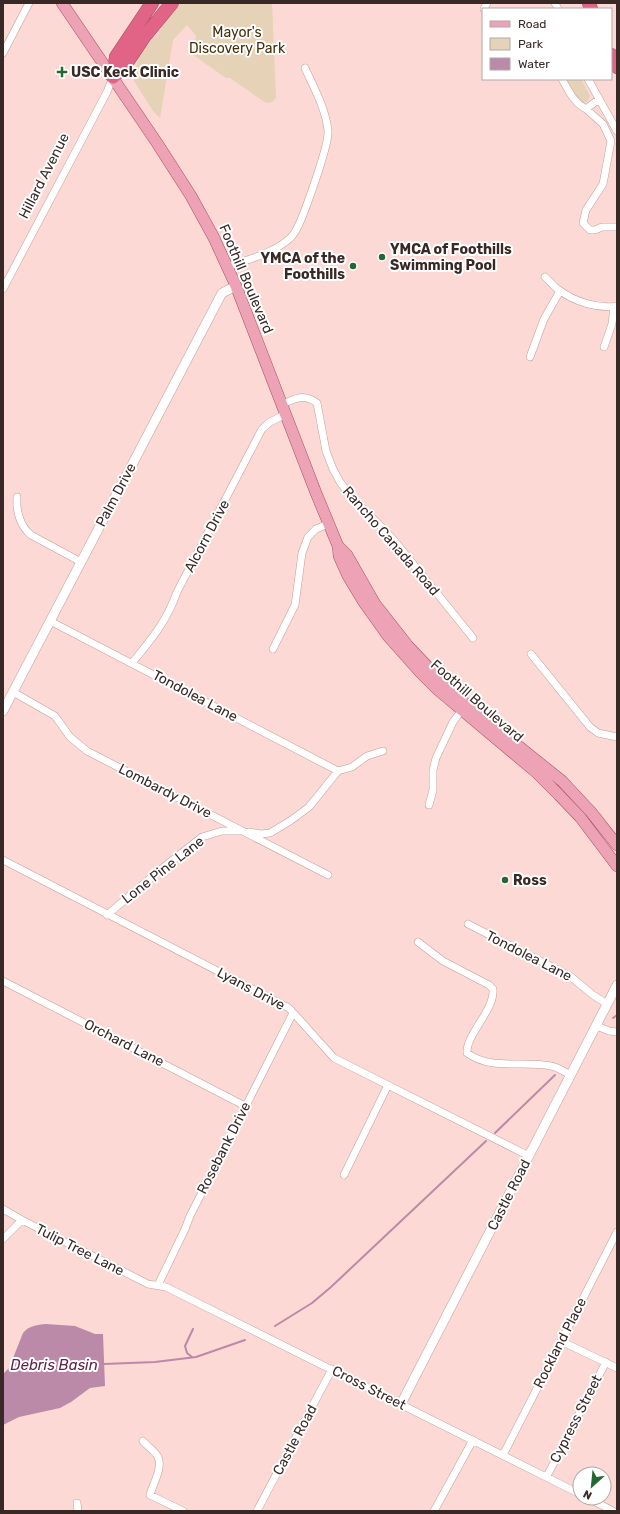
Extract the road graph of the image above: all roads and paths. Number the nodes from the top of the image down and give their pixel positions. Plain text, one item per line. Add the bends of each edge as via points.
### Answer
1 (29, 3) edge
2 (62, 3) edge
3 (152, 3) edge
4 (172, 3) edge
5 (3, 53) edge
6 (612, 57) edge
7 (617, 67) edge
8 (306, 68) dead end
9 (113, 77) junction
10 (563, 80) edge
11 (589, 80) edge
12 (599, 99) junction
13 (586, 109) junction
14 (617, 131) edge
15 (614, 140) edge
16 (617, 227) edge
17 (228, 267) junction
18 (545, 277) dead end
19 (236, 286) junction
20 (3, 290) edge
21 (560, 291) junction
22 (615, 306) edge
23 (604, 347) dead end
24 (530, 357) dead end
25 (284, 409) junction
26 (17, 497) dead end
27 (328, 524) junction
28 (81, 562) junction
29 (50, 621) junction
30 (473, 638) dead end
31 (273, 649) dead end
32 (531, 654) dead end
33 (132, 663) junction
34 (13, 692) junction
35 (464, 707) junction
36 (3, 711) edge
37 (617, 737) edge
38 (383, 751) dead end
39 (518, 751) junction
40 (338, 771) junction
41 (429, 805) dead end
42 (242, 831) junction
43 (617, 845) edge
44 (3, 860) edge
45 (616, 861) edge
46 (328, 875) dead end
47 (107, 915) junction
48 (468, 924) dead end
49 (418, 942) dead end
50 (3, 981) edge
51 (617, 985) edge
52 (608, 1004) junction
53 (293, 1013) junction
54 (597, 1026) junction
55 (617, 1032) edge
56 (571, 1075) junction
57 (388, 1085) junction
58 (245, 1106) junction
59 (529, 1156) junction
60 (344, 1175) dead end
61 (3, 1209) edge
62 (22, 1220) junction
63 (617, 1232) edge
64 (3, 1239) edge
65 (158, 1285) junction
66 (561, 1341) junction
67 (606, 1362) junction
68 (617, 1368) edge
69 (332, 1369) junction
70 (401, 1404) junction
71 (473, 1440) junction
72 (143, 1441) dead end
73 (503, 1455) junction
74 (547, 1476) junction
75 (572, 1490) edge
76 (77, 1502) dead end
77 (603, 1506) edge
78 (78, 1511) edge
79 (182, 1511) edge
80 (257, 1511) edge
81 (434, 1511) edge
82 (613, 1511) edge

1 - 5 street
2 - 9 main road, Foothill Boulevard
3 - 9 highway, Hillard Avenue via 116,57
4 - 9 highway, Hillard Avenue via 148,31 124,67
6 - 7 highway
8 - 17 street via 322,104 328,131 323,156 300,223 294,234 281,246
9 - 17 main road, Foothill Boulevard via 190,196
9 - 20 street, Hillard Avenue
10 - 13 street via 573,99
11 - 12 street
12 - 13 street
12 - 14 street
13 - 15 street via 603,124
15 - 16 street via 603,184 586,210 583,223 590,230
17 - 19 main road, Foothill Boulevard
18 - 21 street
19 - 25 main road, Foothill Boulevard
19 - 28 street, Palm Drive via 222,293
21 - 22 street via 586,304
21 - 24 street via 544,319
22 - 23 street
25 - 27 main road, Foothill Boulevard
25 - 30 street, Rancho Canada Road via 301,397 307,397 317,403 326,451 340,482 393,539
25 - 33 street, Alcorn Drive via 262,429 165,620
26 - 28 street via 21,525 31,535
27 - 31 street via 316,529 308,537 302,553 295,605
27 - 35 main road, Foothill Boulevard via 348,576 376,619 420,672
28 - 29 street, Palm Drive
29 - 33 street, Tondolea Lane
29 - 34 street, Palm Drive
32 - 37 street via 590,727 598,733
33 - 40 street, Tondolea Lane
34 - 36 street, Palm Drive
34 - 42 street, Lombardy Drive via 55,716 70,737 87,751
35 - 39 main road, Foothill Boulevard
35 - 41 street via 453,722 436,758 432,770 433,790
38 - 40 street, Lone Pine Lane via 367,756 352,767
39 - 43 main road, Foothill Boulevard via 562,781
39 - 45 main road, Foothill Boulevard via 580,817
40 - 42 street, Lone Pine Lane via 309,807 290,821 265,834
42 - 46 street, Lombardy Drive
42 - 47 street, Lone Pine Lane via 222,831 202,837
44 - 47 street, Lyans Drive
47 - 53 street, Lyans Drive via 289,1008
48 - 52 street, Tondolea Lane via 570,976
49 - 56 street via 443,961 493,988 491,1002 469,1044 467,1053 490,1063 551,1066
50 - 58 street, Orchard Lane
51 - 52 street, Castle Road
52 - 54 street, Castle Road
53 - 57 street, Lyans Drive via 334,1058
53 - 58 street, Rosebank Drive
54 - 55 street
54 - 56 street, Castle Road
56 - 59 street, Castle Road
57 - 59 street, Lyans Drive
57 - 60 street
58 - 65 street, Rosebank Drive
59 - 70 street, Castle Road
61 - 62 street, Tulip Tree Lane
62 - 64 street
62 - 65 street, Tulip Tree Lane via 148,1284
63 - 66 street, Rockland Place
65 - 69 street, Cross Street
66 - 67 street
66 - 73 street, Rockland Place
67 - 68 street
67 - 74 street, Cypress Street
69 - 70 street, Cross Street
69 - 80 street, Castle Road
70 - 71 street, Cross Street
71 - 73 street, Cross Street
71 - 81 street
72 - 79 street via 158,1457 160,1468 150,1494
73 - 74 street, Cross Street
74 - 75 street, Cross Street
76 - 78 street
77 - 82 street

